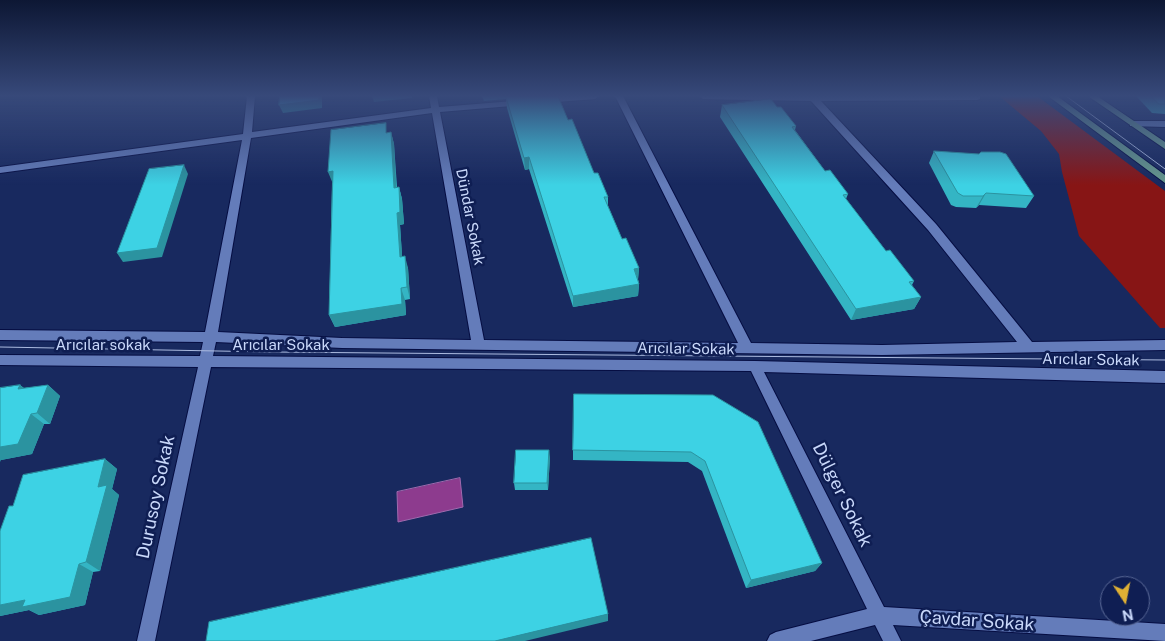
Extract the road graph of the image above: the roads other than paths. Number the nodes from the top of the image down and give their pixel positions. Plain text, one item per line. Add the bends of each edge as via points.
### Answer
1 (248, 126) edge
2 (320, 126) edge
3 (438, 126) edge
4 (634, 126) edge
5 (839, 126) edge
6 (1092, 126) edge
7 (1136, 126) edge
8 (247, 136) junction
9 (1165, 146) edge
10 (0, 170) edge
11 (1165, 180) edge
12 (0, 335) edge
13 (209, 338) junction
14 (478, 344) junction
15 (1165, 345) edge
16 (1028, 347) junction
17 (747, 348) junction
18 (0, 360) edge
19 (206, 361) junction
20 (755, 366) junction
21 (1165, 377) edge
22 (879, 615) junction
23 (1163, 635) edge
24 (146, 641) edge
25 (776, 641) edge
26 (892, 641) edge

1 - 8 street, Durusoy Sokak
2 - 8 street
3 - 14 street, Dündar Sokak
4 - 17 street
5 - 16 street via 932,227
6 - 11 main road
7 - 9 main road
8 - 10 street
8 - 13 street, Durusoy Sokak
12 - 13 street
13 - 14 street
13 - 19 street, Durusoy Sokak
14 - 17 street
15 - 16 street
16 - 17 street
18 - 19 street, Arıcılar sokak
19 - 20 street, Arıcılar Sokak
19 - 24 street, Durusoy Sokak
20 - 21 street, Arıcılar Sokak
20 - 22 street, Dülger Sokak
22 - 23 street, Çavdar Sokak
22 - 25 street
22 - 26 street, Dülger Sokak

